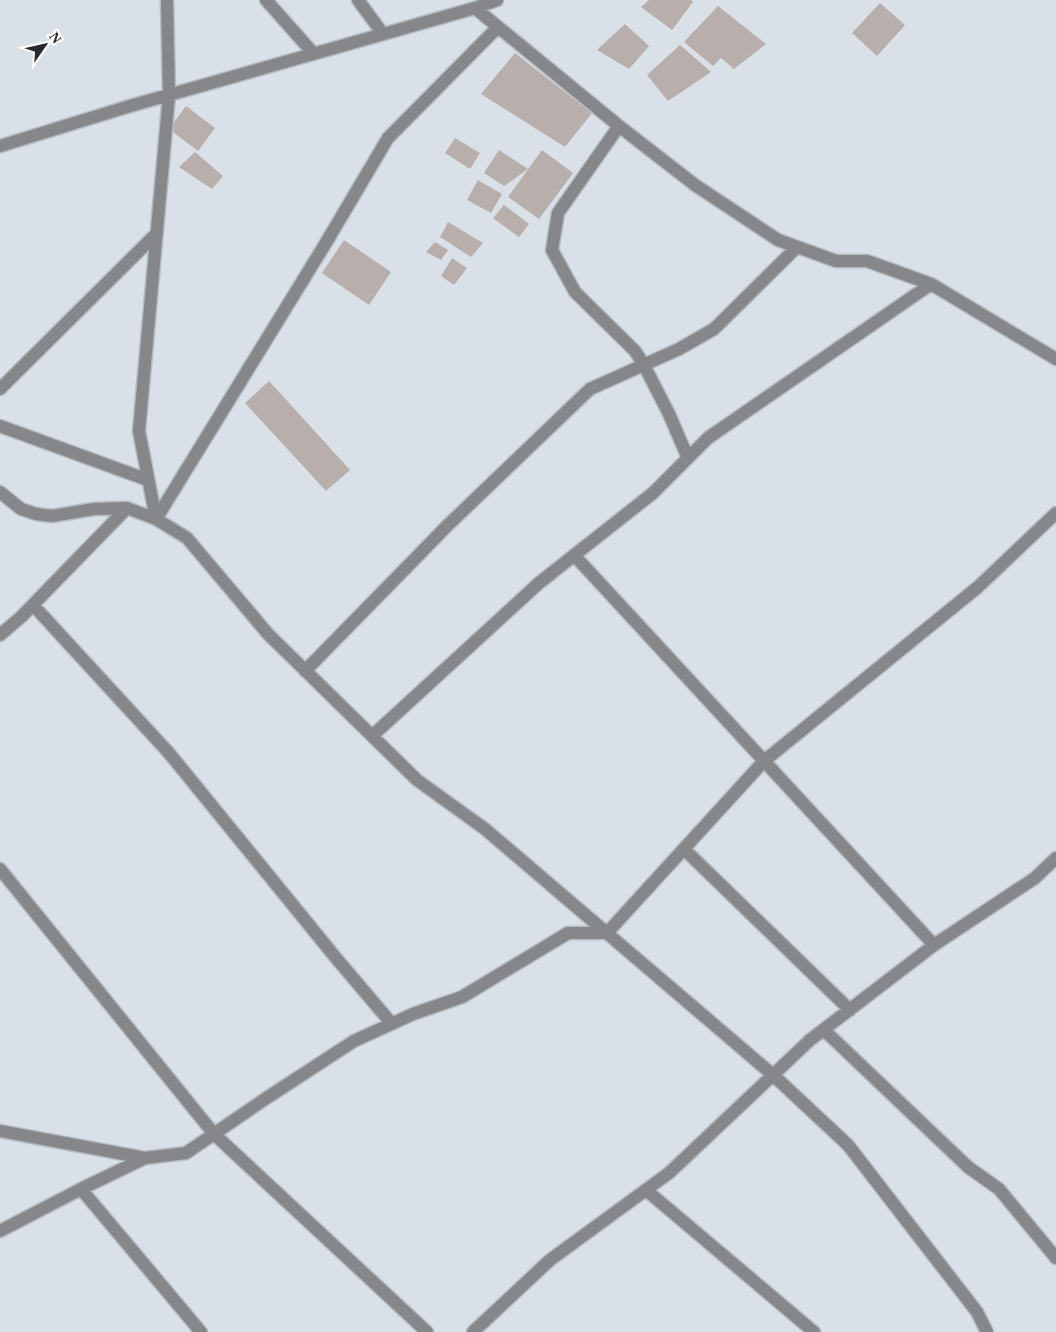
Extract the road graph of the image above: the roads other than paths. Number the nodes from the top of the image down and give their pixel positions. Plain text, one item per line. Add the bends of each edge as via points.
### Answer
1 (167, 0) edge
2 (266, 0) edge
3 (358, 0) edge
4 (497, 0) edge
5 (475, 8) junction
6 (498, 27) junction
7 (383, 34) junction
8 (314, 54) junction
9 (169, 95) junction
10 (619, 126) junction
11 (0, 146) edge
12 (157, 233) junction
13 (797, 247) junction
14 (930, 284) junction
15 (1056, 359) edge
16 (644, 365) junction
17 (0, 389) edge
18 (0, 426) edge
19 (688, 458) junction
20 (148, 480) junction
21 (0, 492) edge
22 (127, 508) junction
23 (1056, 513) edge
24 (156, 519) junction
25 (574, 555) junction
26 (33, 605) junction
27 (2, 629) edge
28 (305, 671) junction
29 (372, 736) junction
30 (764, 761) junction
31 (684, 849) junction
32 (1056, 858) edge
33 (0, 869) edge
34 (607, 933) junction
35 (934, 945) junction
36 (850, 1010) junction
37 (392, 1024) junction
38 (824, 1030) junction
39 (773, 1075) junction
40 (0, 1131) edge
41 (214, 1134) junction
42 (145, 1158) junction
43 (81, 1189) junction
44 (646, 1190) junction
45 (0, 1231) edge
46 (1056, 1258) edge
47 (201, 1332) edge
48 (427, 1332) edge
49 (473, 1332) edge
50 (814, 1332) edge
51 (987, 1332) edge

1 - 9 street
2 - 8 street
3 - 7 street
4 - 5 street
5 - 6 street
5 - 7 street
6 - 10 street
6 - 24 street via 388,138
7 - 8 street
8 - 9 street
9 - 11 street
9 - 12 street
10 - 13 street via 695,185 778,240
10 - 16 street via 558,213 552,250 576,292 635,350
12 - 17 street
12 - 20 street via 139,431
13 - 14 street via 836,261 867,261
13 - 16 street via 714,329
14 - 15 street
14 - 19 street via 708,438
16 - 19 street
16 - 28 street via 590,389 448,525
18 - 20 street
19 - 25 street via 653,493
20 - 24 street
21 - 22 street via 21,509 36,514 52,516 94,509
22 - 24 street
22 - 26 street
23 - 30 street via 978,587
24 - 28 street via 187,538 268,634
25 - 29 street via 539,583
25 - 30 street
26 - 27 street
26 - 37 street via 169,752
28 - 29 street
29 - 34 street via 417,780 485,829
30 - 31 street
30 - 35 street
31 - 34 street
31 - 36 street
32 - 35 street via 1035,878
33 - 41 street
34 - 37 street via 568,933 462,998
34 - 39 street
35 - 36 street
36 - 38 street
37 - 41 street via 354,1041
38 - 39 street
38 - 46 street via 968,1167 999,1189
39 - 44 street via 669,1173
39 - 51 street via 848,1145 977,1312
40 - 42 street
41 - 42 street via 186,1153
41 - 48 street
42 - 43 street
43 - 45 street
43 - 47 street
44 - 49 street via 550,1260
44 - 50 street

